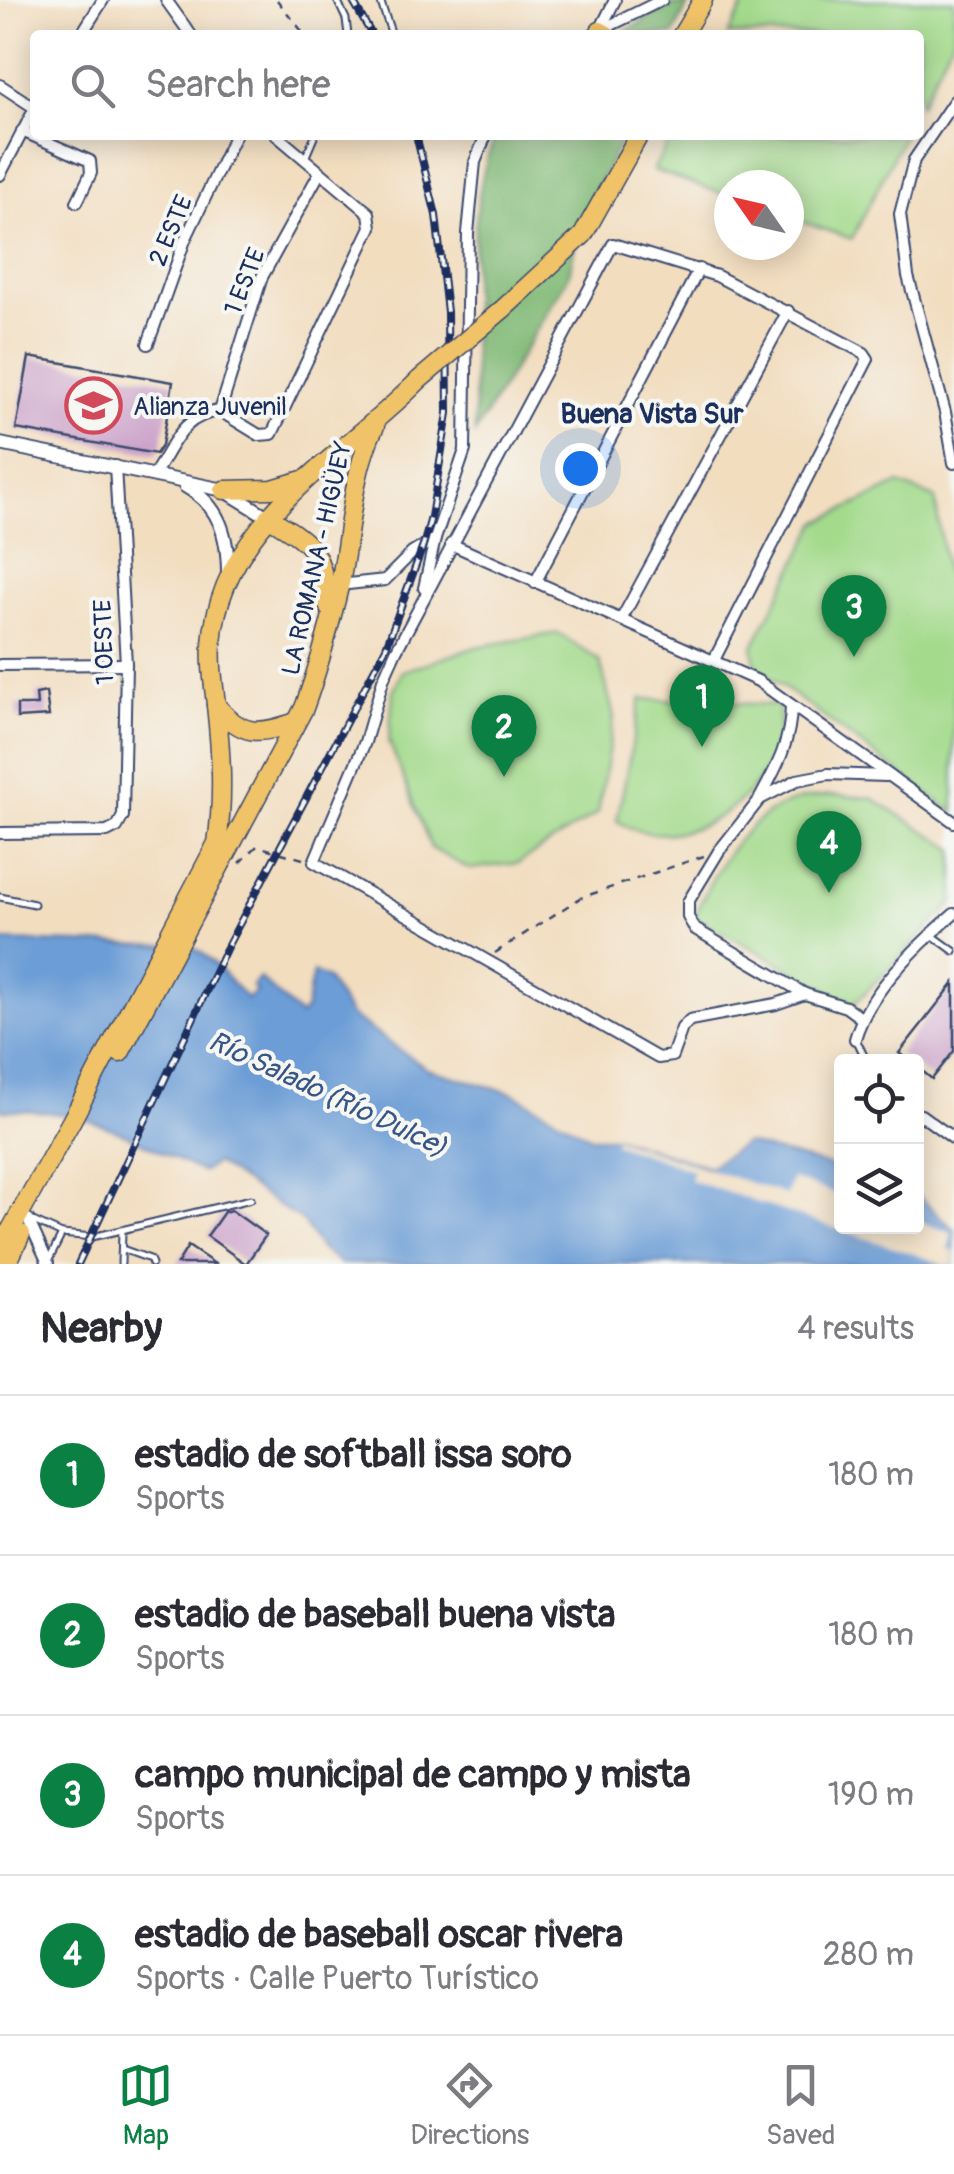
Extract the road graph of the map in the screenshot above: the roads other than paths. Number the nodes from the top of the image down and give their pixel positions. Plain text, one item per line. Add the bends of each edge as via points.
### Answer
1 (103, 0) edge
2 (166, 0) edge
3 (337, 0) edge
4 (380, 0) edge
5 (614, 0) edge
6 (662, 0) edge
7 (706, 0) edge
8 (84, 30) edge
9 (188, 30) edge
10 (347, 30) edge
11 (390, 30) edge
12 (601, 30) edge
13 (606, 30) edge
14 (685, 30) edge
15 (696, 30) edge
16 (0, 85) edge
17 (954, 101) edge
18 (30, 105) edge
19 (30, 117) edge
20 (22, 131) junction
21 (30, 135) edge
22 (42, 140) edge
23 (233, 140) edge
24 (282, 140) edge
25 (313, 140) edge
26 (484, 140) edge
27 (637, 140) edge
28 (304, 159) junction
29 (320, 172) junction
30 (0, 175) edge
31 (77, 202) dead end
32 (699, 269) junction
33 (788, 311) junction
34 (148, 344) dead end
35 (220, 411) junction
36 (378, 420) junction
37 (0, 444) edge
38 (954, 463) edge
39 (115, 466) junction
40 (155, 473) junction
41 (170, 478) junction
42 (307, 478) junction
43 (224, 490) junction
44 (268, 518) junction
45 (435, 539) junction
46 (451, 544) junction
47 (228, 577) junction
48 (536, 583) junction
49 (339, 585) junction
50 (420, 604) junction
51 (330, 614) junction
52 (621, 620) junction
53 (714, 660) junction
54 (126, 664) junction
55 (0, 665) edge
56 (216, 704) junction
57 (791, 705) junction
58 (296, 722) junction
59 (888, 776) junction
60 (760, 799) junction
61 (954, 822) edge
62 (0, 833) edge
63 (0, 897) edge
64 (34, 904) dead end
65 (954, 914) edge
66 (185, 916) junction
67 (931, 934) junction
68 (954, 951) edge
69 (805, 994) junction
70 (861, 1018) junction
71 (855, 1038) joint
72 (864, 1054) edge
73 (78, 1120) junction
74 (924, 1120) edge
75 (954, 1139) edge
76 (251, 1200) dead end
77 (28, 1219) junction
78 (122, 1231) junction
79 (62, 1234) junction
80 (0, 1249) edge
81 (122, 1250) junction
82 (47, 1263) edge
83 (6, 1264) edge
84 (120, 1264) edge
85 (152, 1264) edge

1 - 8 street
2 - 9 street
3 - 10 lane
4 - 11 lane
5 - 12 street
6 - 13 street
7 - 14 main road
7 - 15 main road
16 - 18 street
17 - 38 street via 914,160 900,214 908,276
19 - 20 street
20 - 21 street
20 - 30 street
22 - 31 street via 90,161
23 - 34 street, 2 ESTE via 185,240
24 - 28 street
25 - 28 lane
26 - 45 street via 475,162 468,233 464,450
27 - 36 main road, LA ROMANA - HIGÜEY, bridge via 583,235
28 - 29 street
29 - 35 street, 1 ESTE via 262,277
29 - 35 street via 369,212 371,227 272,434 259,435
32 - 33 street
32 - 46 street via 610,246
32 - 48 street
33 - 52 street
33 - 53 street via 864,353 868,364
35 - 40 street via 185,425
36 - 42 main road, LA ROMANA - HIGÜEY
36 - 49 main road, LA ROMANA - HIGÜEY via 359,463
37 - 39 street
39 - 40 street
39 - 54 street, 1 OESTE
40 - 41 street
41 - 43 street
41 - 47 street via 201,495 216,514 225,531
42 - 43 main road
42 - 44 main road, LA ROMANA - HIGÜEY
43 - 44 street
44 - 47 main road, LA ROMANA - HIGÜEY
44 - 51 main road via 316,552
45 - 49 street via 386,580
45 - 50 street
46 - 48 street
46 - 50 street
47 - 56 main road, LA ROMANA - HIGÜEY via 212,640
48 - 52 street
49 - 51 main road, LA ROMANA - HIGÜEY
50 - 69 street via 383,680 366,742 314,862 658,1058 676,1052 690,1020
51 - 58 main road, LA ROMANA - HIGÜEY via 324,652
52 - 53 street
53 - 57 street
54 - 55 street
54 - 62 street, 1 OESTE via 117,826 107,832
56 - 58 main road via 248,731
56 - 66 main road, LA ROMANA - HIGÜEY via 222,791 216,842
57 - 59 street
57 - 60 street via 784,754
58 - 66 main road, LA ROMANA - HIGÜEY
59 - 60 street via 828,774 797,780
59 - 61 street
60 - 69 street via 688,902 688,918
63 - 64 lane
65 - 67 street
66 - 73 main road
67 - 68 lane
67 - 70 street
69 - 70 street
70 - 71 street
71 - 72 lane
73 - 77 main road
73 - 80 main road
74 - 75 street
76 - 78 lane
77 - 79 lane
77 - 82 street
77 - 83 main road
78 - 79 lane
78 - 81 lane
79 - 82 lane
81 - 84 lane
81 - 85 lane

